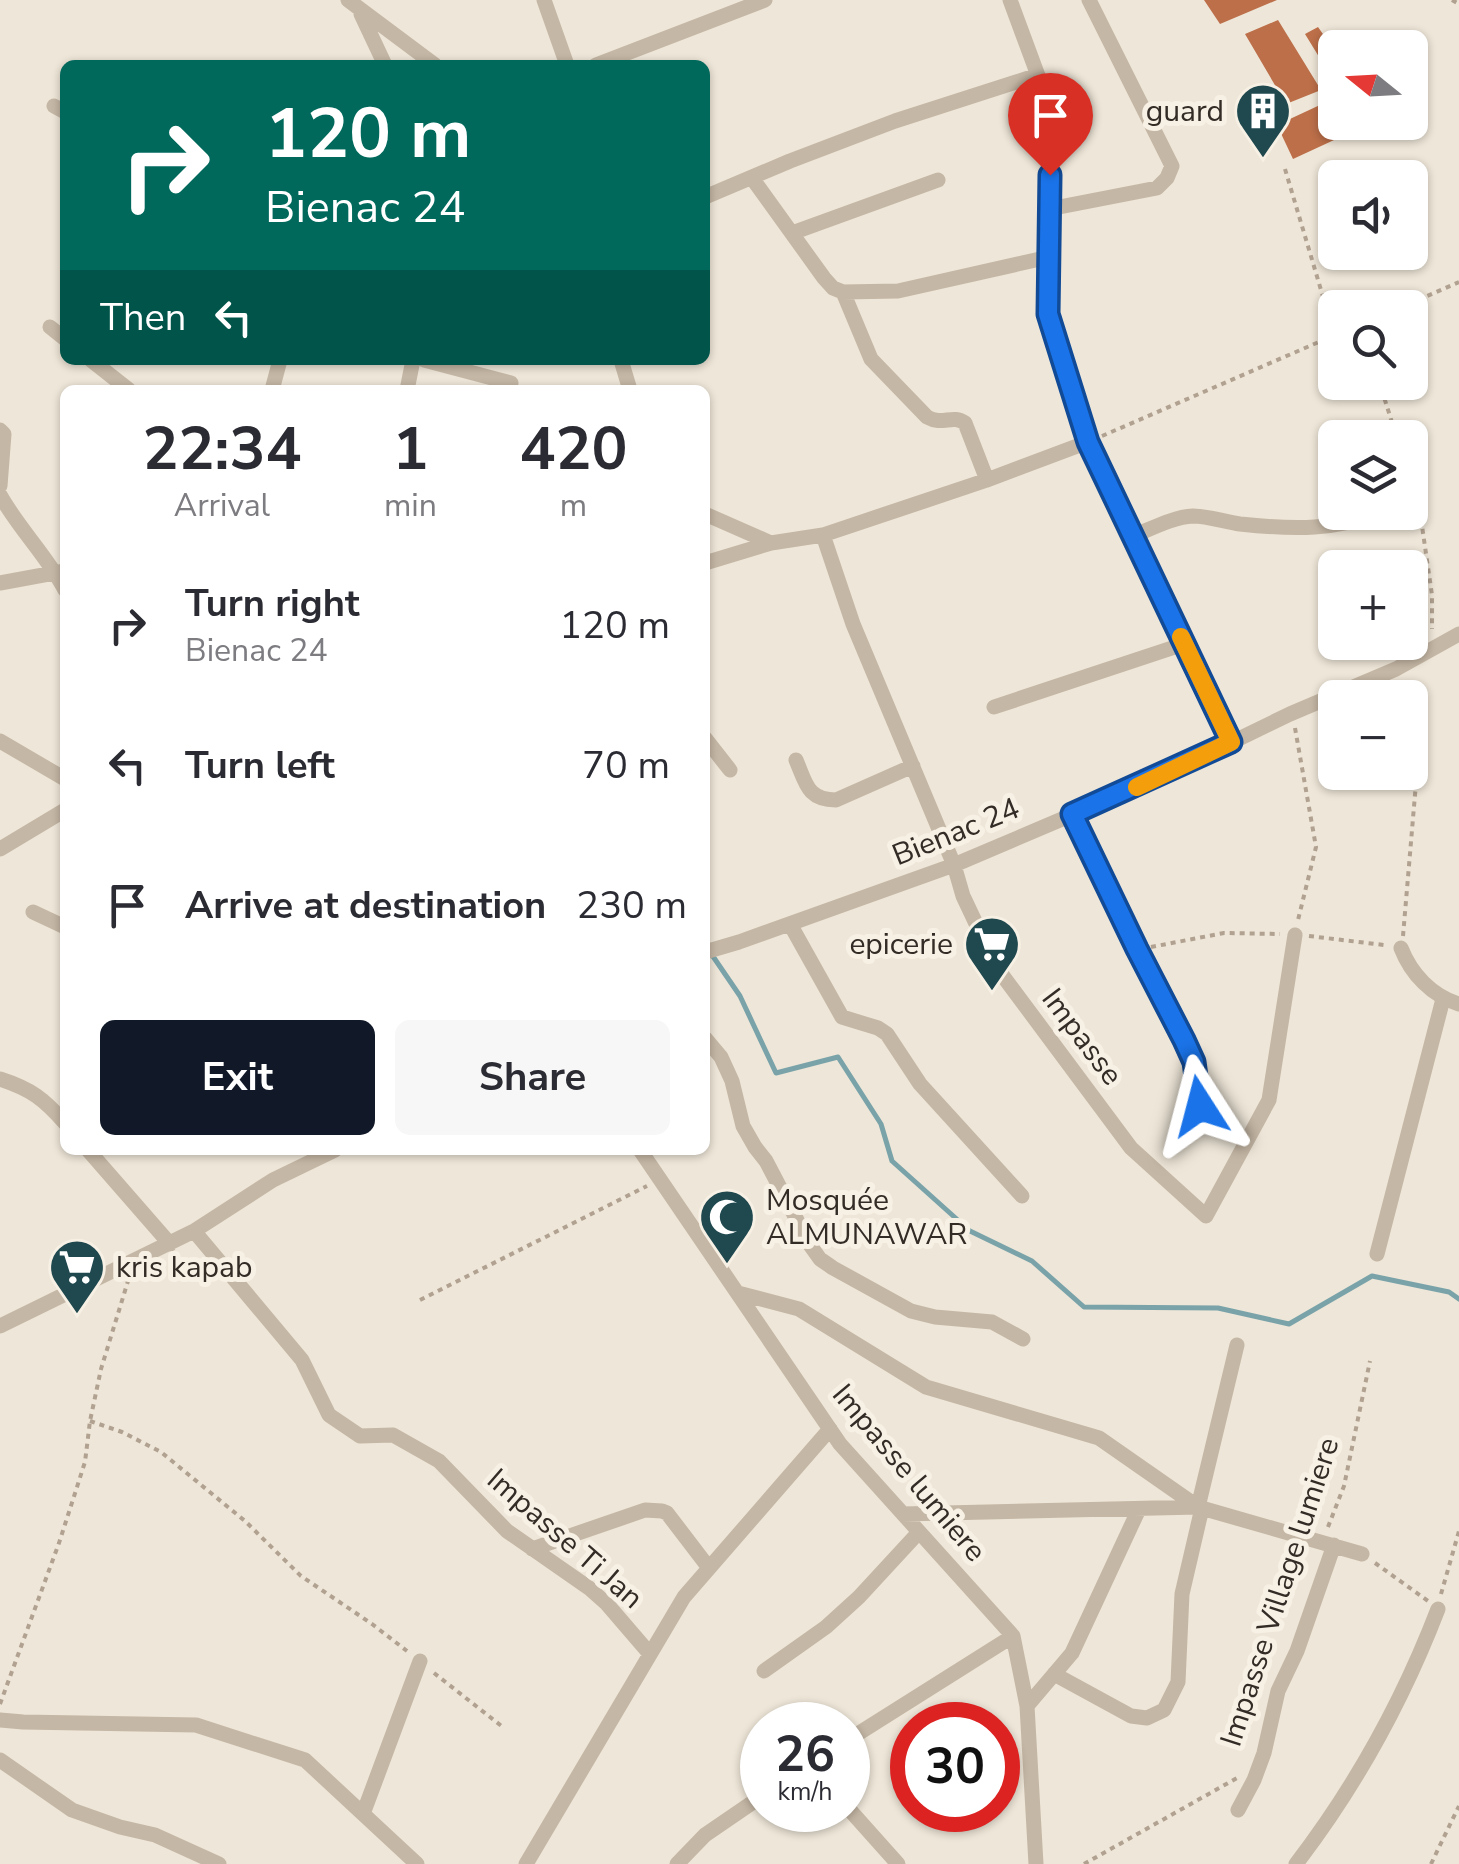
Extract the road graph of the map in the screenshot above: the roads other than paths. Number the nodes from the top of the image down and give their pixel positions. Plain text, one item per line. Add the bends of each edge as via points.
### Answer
1 (544, 0) edge
2 (765, 0) edge
3 (1010, 0) edge
4 (1089, 0) edge
5 (354, 5) edge
6 (735, 5) edge
7 (382, 60) edge
8 (428, 60) edge
9 (565, 60) edge
10 (608, 60) edge
11 (1038, 75) junction
12 (752, 178) junction
13 (938, 180) dead end
14 (710, 195) edge
15 (1049, 209) junction
16 (792, 233) junction
17 (1049, 257) junction
18 (842, 292) junction
19 (50, 327) dead end
20 (60, 335) edge
21 (97, 365) edge
22 (442, 365) edge
23 (511, 384) dead end
24 (123, 385) edge
25 (0, 430) edge
26 (1088, 442) junction
27 (987, 480) junction
28 (0, 486) edge
29 (0, 496) edge
30 (5, 511) edge
31 (710, 516) edge
32 (1318, 527) edge
33 (824, 534) junction
34 (1133, 536) junction
35 (771, 543) junction
36 (710, 561) edge
37 (60, 572) edge
38 (60, 573) edge
39 (0, 583) edge
40 (1459, 634) edge
41 (1184, 644) junction
42 (994, 708) dead end
43 (0, 740) edge
44 (1231, 742) junction
45 (710, 744) edge
46 (796, 760) dead end
47 (913, 766) junction
48 (730, 770) dead end
49 (60, 776) edge
50 (60, 813) edge
51 (1072, 814) junction
52 (0, 848) edge
53 (954, 864) junction
54 (32, 912) dead end
55 (790, 924) junction
56 (60, 925) edge
57 (1294, 934) road end
58 (1402, 948) road end
59 (710, 951) edge
60 (1451, 1002) edge
61 (710, 1044) edge
62 (0, 1079) edge
63 (1200, 1106) dead end
64 (60, 1117) edge
65 (92, 1155) edge
66 (325, 1155) edge
67 (643, 1155) edge
68 (1022, 1196) dead end
69 (194, 1231) junction
70 (170, 1244) junction
71 (1378, 1254) dead end
72 (738, 1293) junction
73 (0, 1326) edge
74 (1023, 1338) dead end
75 (1237, 1345) dead end
76 (830, 1428) junction
77 (1200, 1508) junction
78 (1139, 1509) junction
79 (903, 1514) junction
80 (920, 1532) junction
81 (1328, 1543) junction
82 (532, 1549) junction
83 (1362, 1554) road end
84 (709, 1568) junction
85 (1438, 1609) road end
86 (1013, 1636) junction
87 (650, 1654) junction
88 (420, 1661) road end
89 (764, 1671) dead end
90 (1054, 1674) junction
91 (1027, 1706) junction
92 (0, 1720) edge
93 (870, 1726) edge
94 (0, 1760) edge
95 (1238, 1810) dead end
96 (740, 1811) edge
97 (363, 1814) junction
98 (869, 1832) edge
99 (218, 1864) edge
100 (417, 1864) edge
101 (526, 1864) edge
102 (677, 1864) edge
103 (898, 1864) edge
104 (1036, 1864) edge
105 (1296, 1864) edge

1 - 9 street
2 - 6 street
3 - 11 street
4 - 15 street via 1172,166 1156,188
5 - 7 street
5 - 8 street
6 - 10 street
11 - 12 street via 895,121
11 - 15 street via 1050,108
12 - 14 street
12 - 16 street
13 - 16 street
15 - 17 street
16 - 18 street
17 - 18 street via 898,291
17 - 26 street via 1048,314
18 - 27 street via 872,358 927,418 965,423
19 - 20 street
21 - 24 street
22 - 23 street
25 - 28 street
26 - 27 street
26 - 34 street
27 - 33 street
29 - 30 street
30 - 37 street
31 - 35 street
32 - 34 street via 1194,516
33 - 35 street
33 - 47 street via 853,624
34 - 41 street
35 - 36 street
38 - 39 street
40 - 44 street, Bienac 24
41 - 42 street
41 - 44 street
43 - 49 street
44 - 51 street, Bienac 24
45 - 48 street
46 - 47 street via 811,793 822,800
47 - 53 street
50 - 52 street
51 - 53 street, Bienac 24
51 - 63 street via 1194,1062
53 - 55 street, Bienac 24
53 - 57 street, Impasse via 997,968 1130,1148 1206,1216 1268,1100
54 - 56 street
55 - 59 street, Bienac 24
55 - 68 street via 842,1017 887,1034 920,1084
58 - 60 street via 1418,977
60 - 71 street
61 - 74 street via 732,1080 743,1126 820,1259 911,1311 992,1322
62 - 64 street via 44,1099
65 - 70 street
66 - 69 street
67 - 72 street, Impasse lumiere
69 - 70 street
69 - 82 street, Impasse Ti Jan via 302,1360 329,1416 360,1436 393,1435 439,1461
70 - 73 street
72 - 76 street, Impasse lumiere
72 - 77 street via 799,1309 926,1387 1099,1438
75 - 77 street
76 - 79 street, Impasse lumiere
76 - 84 street
77 - 78 street
77 - 81 street
77 - 90 street via 1182,1594 1178,1682 1164,1710 1131,1716
78 - 79 street
78 - 90 street via 1072,1653
79 - 80 street, Impasse lumiere
80 - 86 street, Impasse lumiere
80 - 89 street via 826,1628
81 - 83 street
81 - 95 street via 1264,1753
82 - 84 street via 645,1510 662,1511
82 - 87 street, Impasse Ti Jan via 608,1604
84 - 87 street
85 - 105 street via 1365,1763
86 - 91 street
86 - 93 street
87 - 101 street
88 - 97 street
90 - 91 street
91 - 104 street
92 - 97 street via 196,1725 305,1760
94 - 99 street via 72,1810 155,1835
96 - 102 street
97 - 100 street
98 - 103 street

